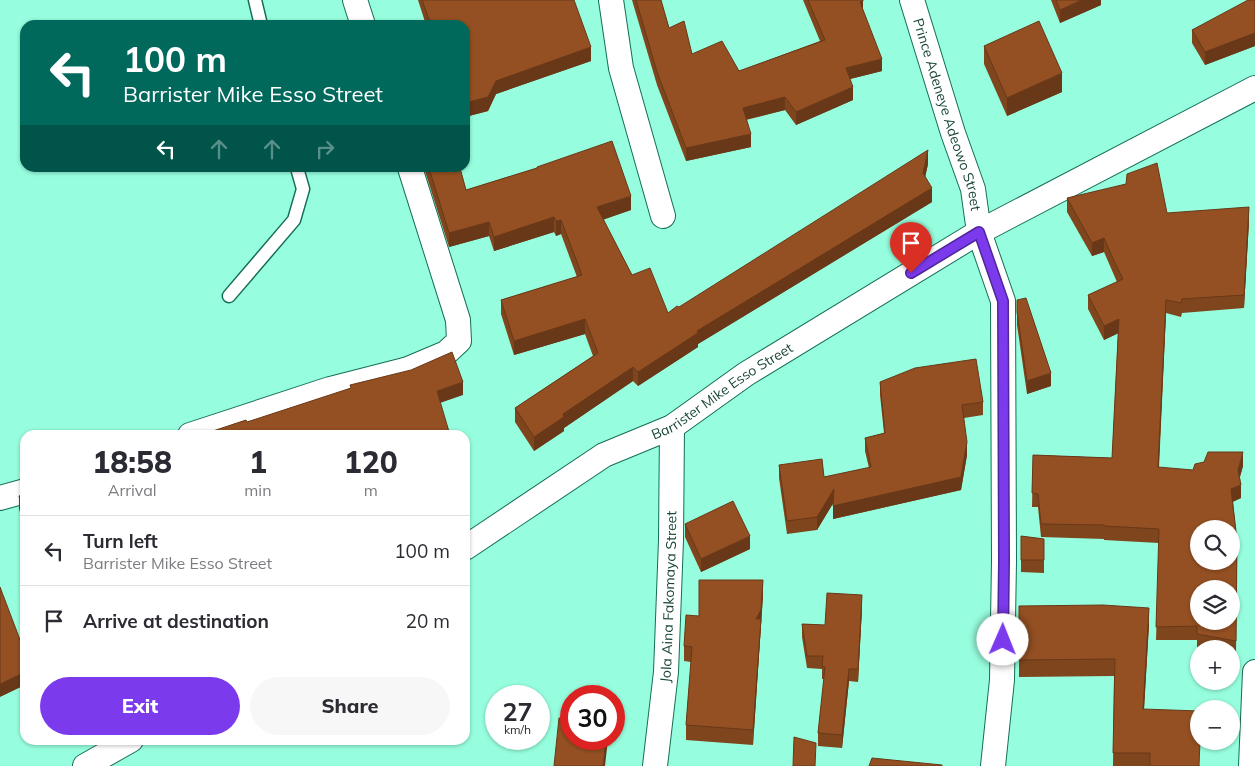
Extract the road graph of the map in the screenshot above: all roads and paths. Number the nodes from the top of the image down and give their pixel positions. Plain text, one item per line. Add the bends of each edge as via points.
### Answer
1 (255, 0) edge
2 (355, 0) edge
3 (611, 0) edge
4 (912, 0) edge
5 (260, 20) edge
6 (361, 20) edge
7 (1255, 88) edge
8 (298, 172) edge
9 (411, 172) edge
10 (663, 216) dead end
11 (979, 232) junction
12 (229, 296) dead end
13 (672, 427) junction
14 (205, 430) edge
15 (20, 492) edge
16 (0, 498) edge
17 (470, 545) edge
18 (1255, 672) edge
19 (122, 745) edge
20 (85, 766) edge
21 (655, 766) edge
22 (993, 766) edge
23 (1251, 766) edge

1 - 5 lane
2 - 6 street
3 - 10 street via 621,68
4 - 11 street, Prince Adeneye Adeowo Street via 973,189
7 - 11 street, Barrister Mike Esso Street
8 - 12 lane via 303,189 294,220
9 - 14 street via 458,320 459,341 446,353 408,369 330,389
11 - 13 street, Barrister Mike Esso Street via 746,374
11 - 22 street, Prince Adeneye Adeowo Street via 1003,301 1002,670
13 - 17 street, Barrister Mike Esso Street via 604,455
13 - 21 street, Jola Aina Fakomaya Street via 672,540 666,672
15 - 16 street
18 - 23 street
19 - 20 street

